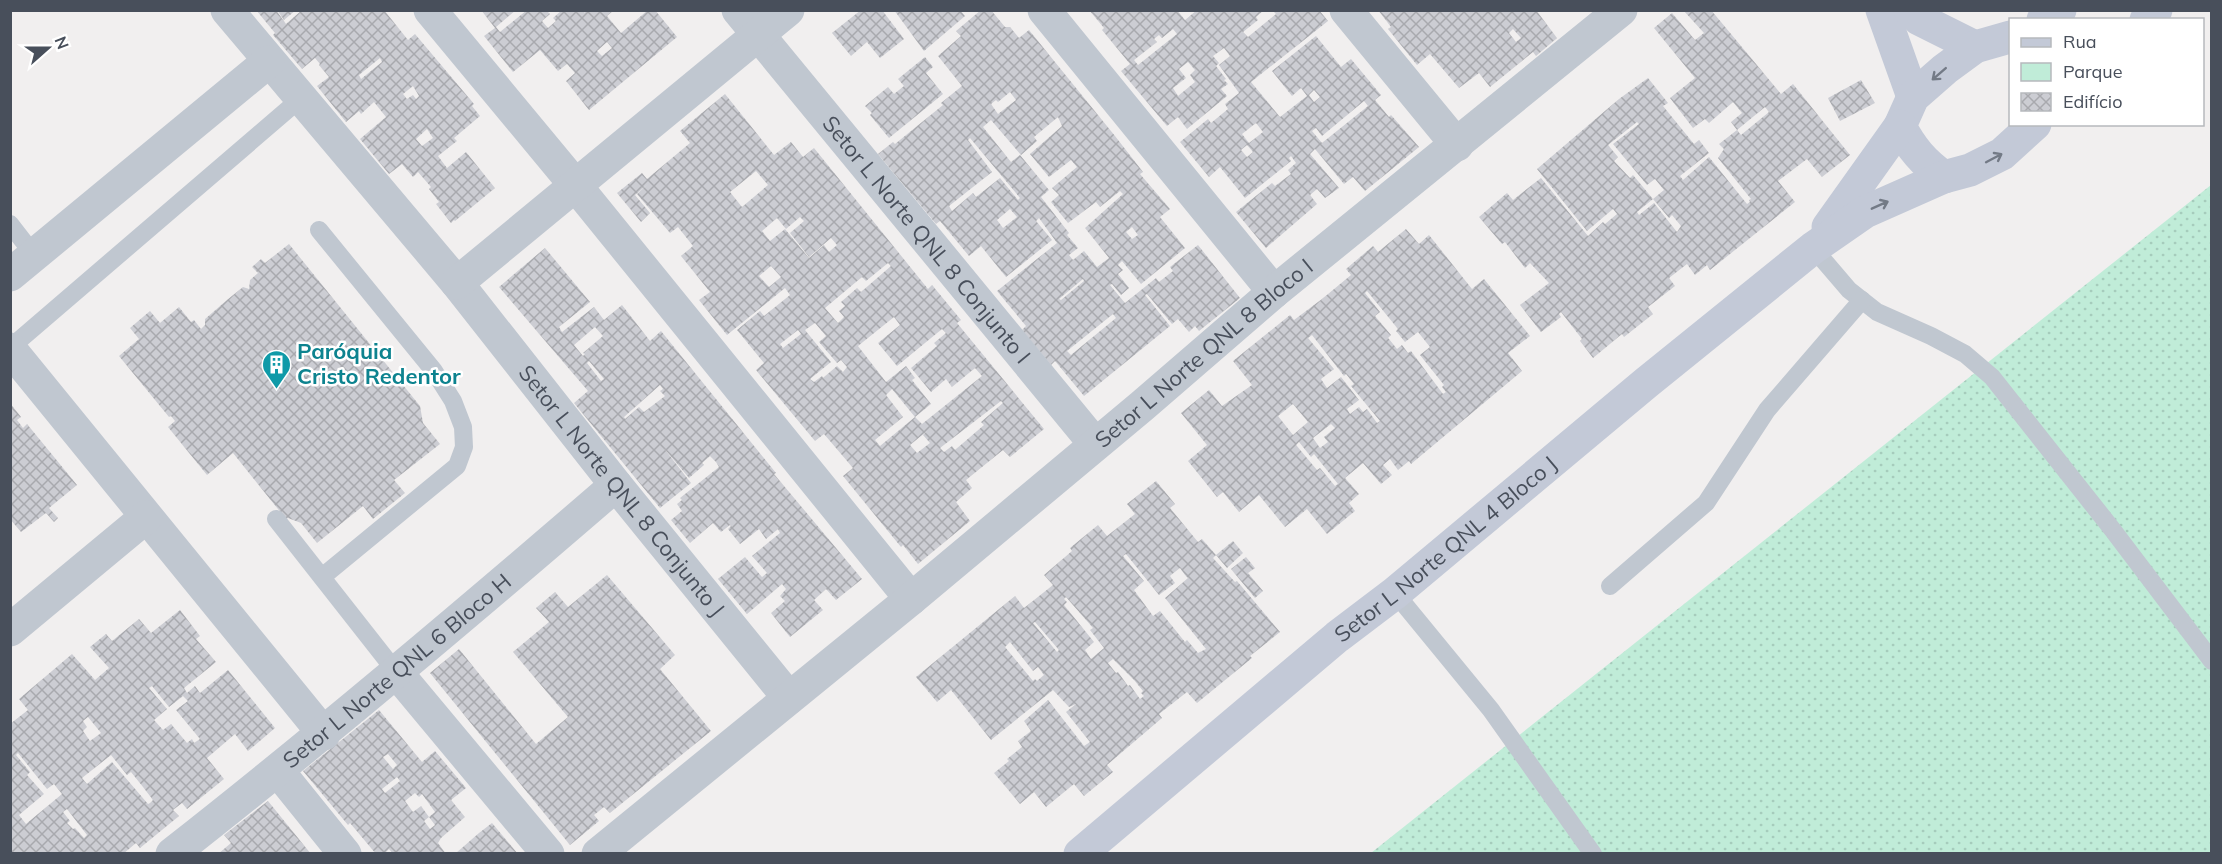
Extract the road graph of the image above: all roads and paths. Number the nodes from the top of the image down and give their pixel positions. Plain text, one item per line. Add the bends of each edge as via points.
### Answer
1 (227, 10) edge
2 (430, 10) edge
3 (738, 10) edge
4 (788, 10) edge
5 (1044, 10) edge
6 (1346, 10) edge
7 (1621, 10) edge
8 (1882, 10) edge
9 (1910, 10) edge
10 (2060, 10) edge
11 (2046, 18) edge
12 (758, 35) junction
13 (2000, 42) edge
14 (268, 62) junction
15 (1913, 97) junction
16 (300, 99) junction
17 (1900, 126) junction
18 (2033, 126) edge
19 (1456, 145) junction
20 (1944, 177) junction
21 (576, 186) junction
22 (10, 224) edge
23 (319, 230) dead end
24 (1813, 248) junction
25 (22, 265) edge
26 (457, 283) junction
27 (1274, 292) junction
28 (1862, 300) junction
29 (10, 349) edge
30 (1095, 444) junction
31 (616, 485) junction
32 (146, 517) junction
33 (276, 519) dead end
34 (322, 578) junction
35 (1610, 586) dead end
36 (1395, 593) junction
37 (911, 599) junction
38 (10, 630) edge
39 (2211, 661) edge
40 (397, 673) junction
41 (789, 698) junction
42 (324, 734) junction
43 (278, 771) junction
44 (172, 854) edge
45 (345, 854) edge
46 (548, 854) edge
47 (598, 854) edge
48 (1080, 854) edge
49 (1593, 854) edge

1 - 14 street, Setor L Norte QNL 8 Conjunto J
2 - 21 street
3 - 12 street, Setor L Norte QNL 8 Conjunto I
4 - 12 street
5 - 27 street
6 - 19 street
7 - 19 street, Setor L Norte QNL 8 Bloco I
8 - 15 street
9 - 13 street via 1919,19
10 - 11 street
12 - 21 street
12 - 30 street, Setor L Norte QNL 8 Conjunto I
13 -> 15 street via 1945,69
14 - 16 street, Setor L Norte QNL 8 Conjunto J
14 - 25 street
15 - 17 street
16 - 26 street, Setor L Norte QNL 8 Conjunto J
16 - 29 lane
17 - 20 street via 1921,158
17 - 24 street
20 -> 18 street via 1970,170 2002,154
19 - 27 street, Setor L Norte QNL 8 Bloco I
24 -> 20 street via 1865,212
21 - 26 street
21 - 37 street
22 - 25 lane
23 - 34 lane via 434,371 453,401 463,427 464,447 457,466
24 - 28 lane
24 - 36 street, Setor L Norte QNL 4 Bloco J
26 - 31 street, Setor L Norte QNL 8 Conjunto J
27 - 30 street, Setor L Norte QNL 8 Bloco I
28 - 35 lane via 1767,410 1706,503
28 - 39 lane via 1877,312 1965,354 1992,377
29 - 32 street
30 - 37 street, Setor L Norte QNL 8 Bloco I
31 - 40 street, Setor L Norte QNL 6 Bloco H
31 - 41 street, Setor L Norte QNL 8 Conjunto J
32 - 38 street
32 - 42 street
33 - 34 lane
34 - 40 lane
36 - 48 street, Setor L Norte QNL 4 Bloco J via 1337,637
36 - 49 lane via 1491,710
37 - 41 street, Setor L Norte QNL 8 Bloco I
40 - 42 street, Setor L Norte QNL 6 Bloco H
40 - 46 street
41 - 47 street, Setor L Norte QNL 8 Bloco I
42 - 43 street, Setor L Norte QNL 6 Bloco H
43 - 44 street, Setor L Norte QNL 6 Bloco H
43 - 45 street

